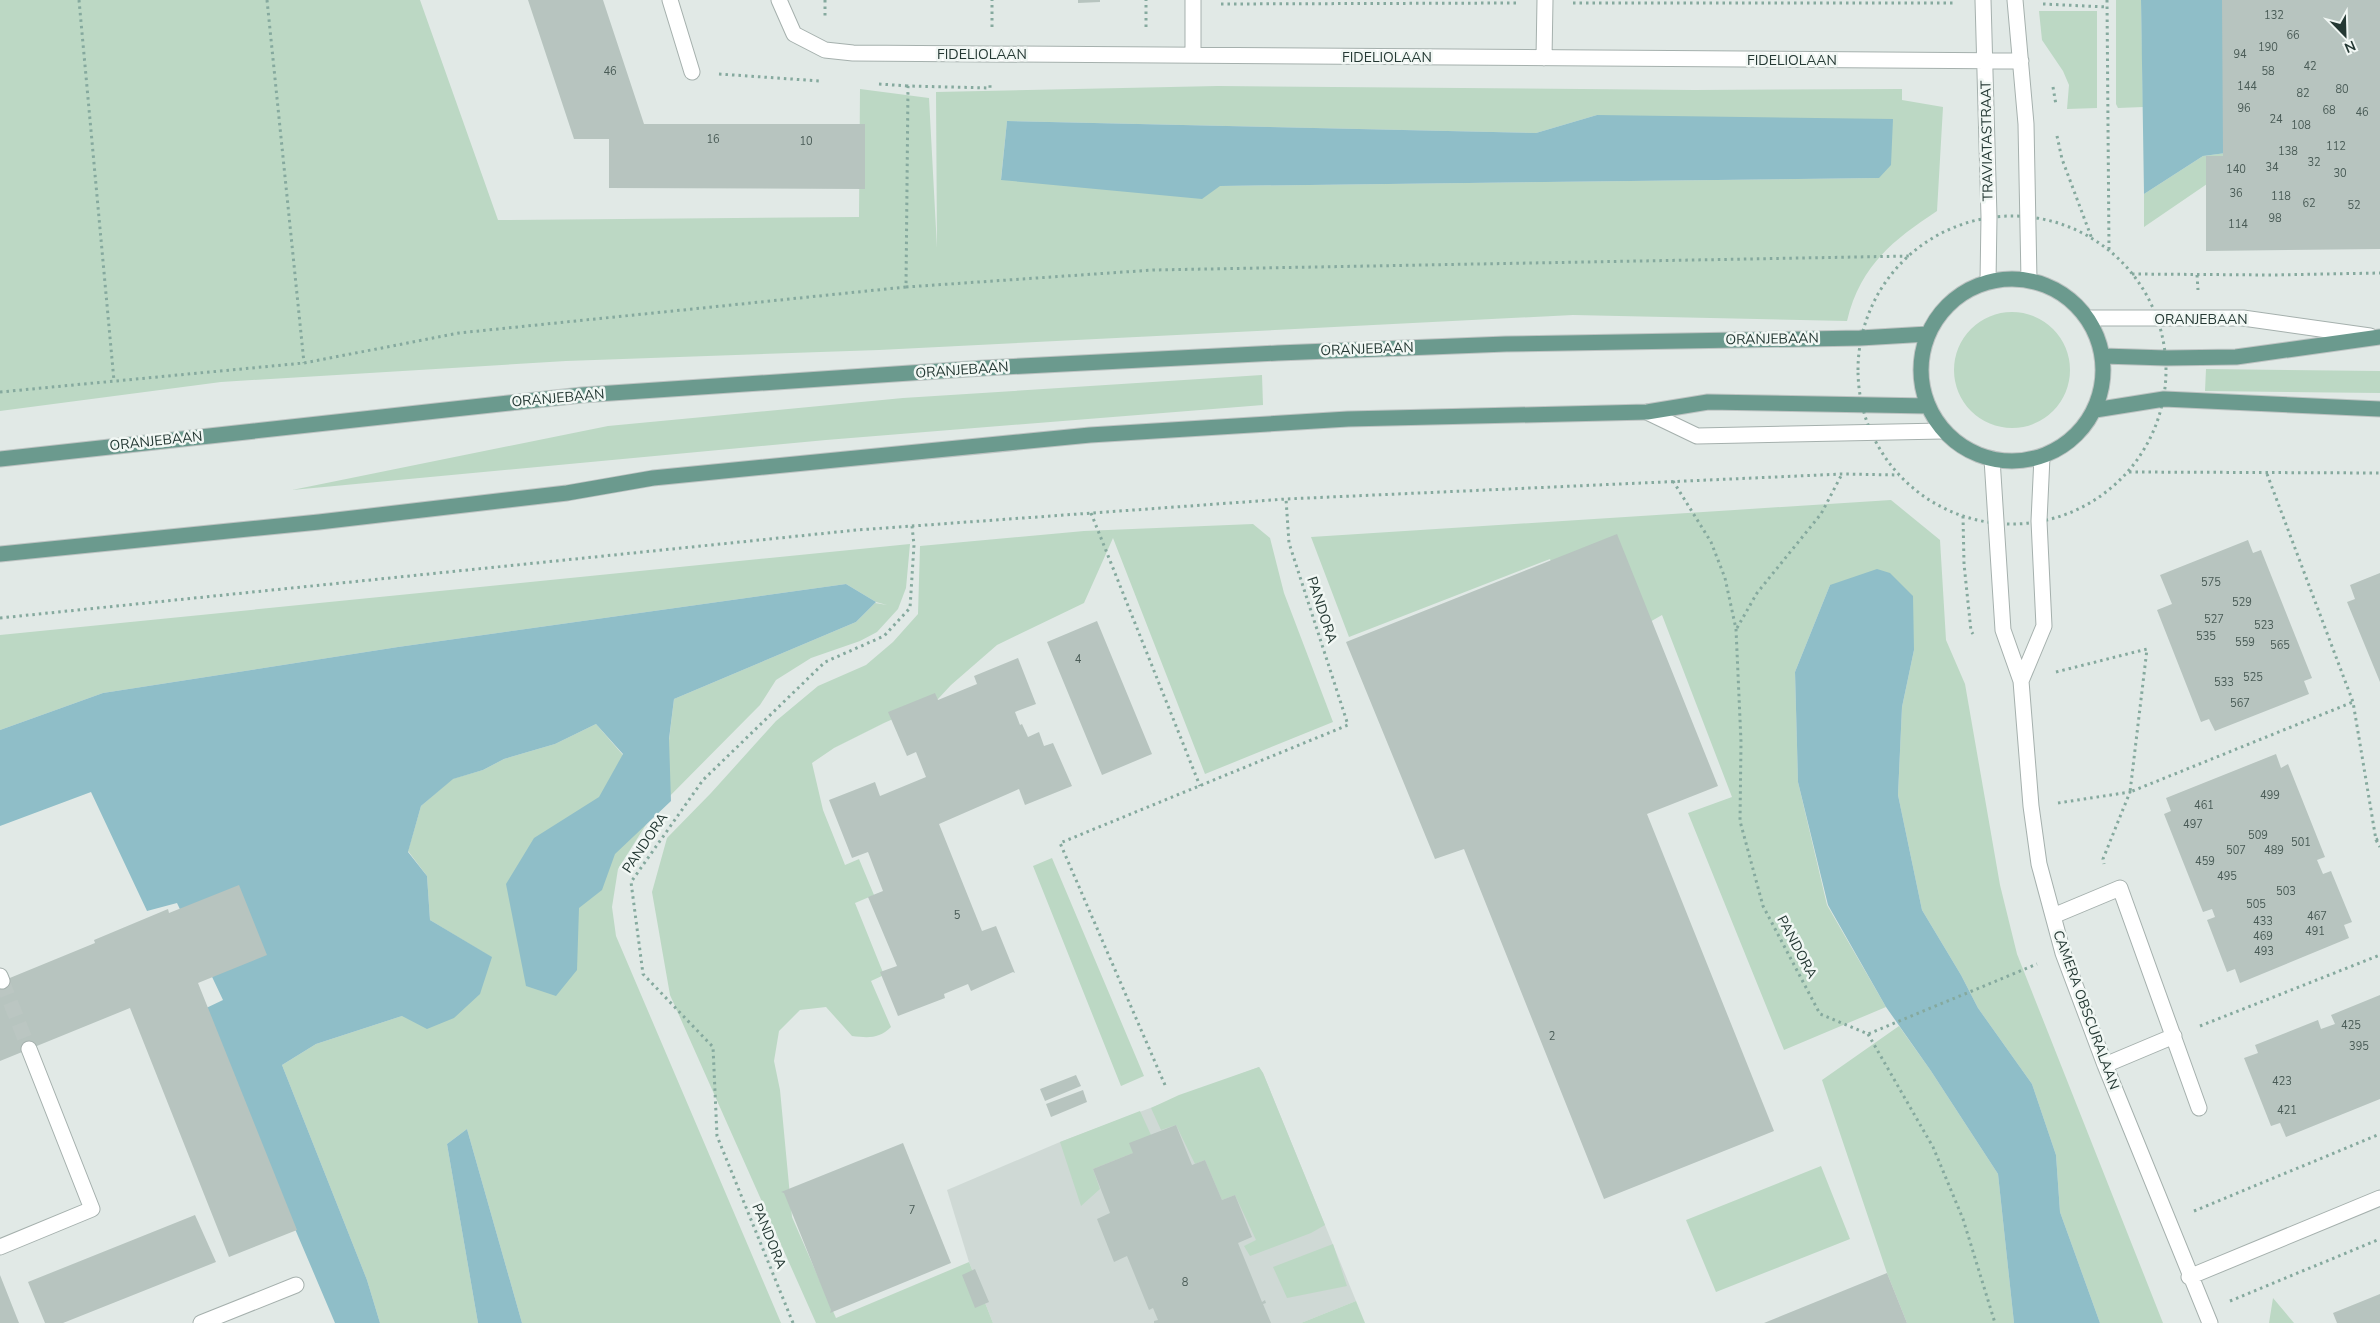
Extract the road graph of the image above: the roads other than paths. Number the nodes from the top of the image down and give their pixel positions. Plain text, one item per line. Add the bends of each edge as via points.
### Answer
1 (670, 0) edge
2 (779, 0) edge
3 (2015, 0) edge
4 (1545, 1) edge
5 (1983, 1) edge
6 (1193, 2) edge
7 (1192, 55) junction
8 (1544, 58) junction
9 (2021, 61) junction
10 (1985, 62) junction
11 (692, 72) road end
12 (2029, 280) junction
13 (1988, 282) junction
14 (2088, 318) junction
15 (1928, 334) junction
16 (2377, 337) edge
17 (2103, 356) junction
18 (1928, 406) junction
19 (2380, 409) edge
20 (2094, 410) junction
21 (1647, 412) junction
22 (1943, 431) junction
23 (2042, 457) junction
24 (0, 458) edge
25 (1992, 459) junction
26 (0, 554) edge
27 (2021, 681) junction
28 (2053, 916) junction
29 (2174, 1036) junction
30 (29, 1049) tunnel mouth
31 (2105, 1065) junction
32 (2200, 1108) dead end
33 (2380, 1198) edge
34 (0, 1247) edge
35 (2189, 1276) junction
36 (296, 1285) dead end
37 (2207, 1317) edge
38 (201, 1323) edge

1 - 11 street
2 - 7 street, FIDELIOLAAN via 794,34 825,50 853,53
3 - 9 street
4 - 8 street
5 - 10 street, TRAVIATASTRAAT
6 - 7 street
7 - 8 street, FIDELIOLAAN
8 - 10 street, FIDELIOLAAN
9 - 10 street, FIDELIOLAAN
9 - 12 street via 2026,124
10 - 13 street, TRAVIATASTRAAT
12 - 13 main road via 2008,278
12 - 14 main road via 2072,300
13 - 15 main road via 1946,306
14 - 16 street, ORANJEBAAN via 2243,318
14 - 17 main road
15 - 18 main road via 1920,370
15 - 24 main road, ORANJEBAAN via 1278,352 955,370 582,395
16 - 17 main road, ORANJEBAAN via 2236,357
17 - 20 main road via 2104,375
18 - 21 main road via 1708,402
18 - 22 main road
19 - 20 main road via 2164,399
20 - 23 main road via 2081,430
21 - 22 street via 1697,436
21 - 26 main road via 1357,418 1090,435 653,478 567,493 329,521
22 - 25 main road via 1957,444
23 - 25 main road via 2026,461
23 - 27 street, CAMERA OBSCURALAAN via 2038,522 2044,626
25 - 27 street, CAMERA OBSCURALAAN via 2003,630
27 - 28 street, CAMERA OBSCURALAAN via 2031,806 2039,864
28 - 29 street via 2120,888
28 - 31 street, CAMERA OBSCURALAAN via 2063,953
29 - 31 street
29 - 32 street
30 - 34 street via 92,1209
31 - 35 street, CAMERA OBSCURALAAN
33 - 35 street
35 - 37 street, CAMERA OBSCURALAAN
36 - 38 street

